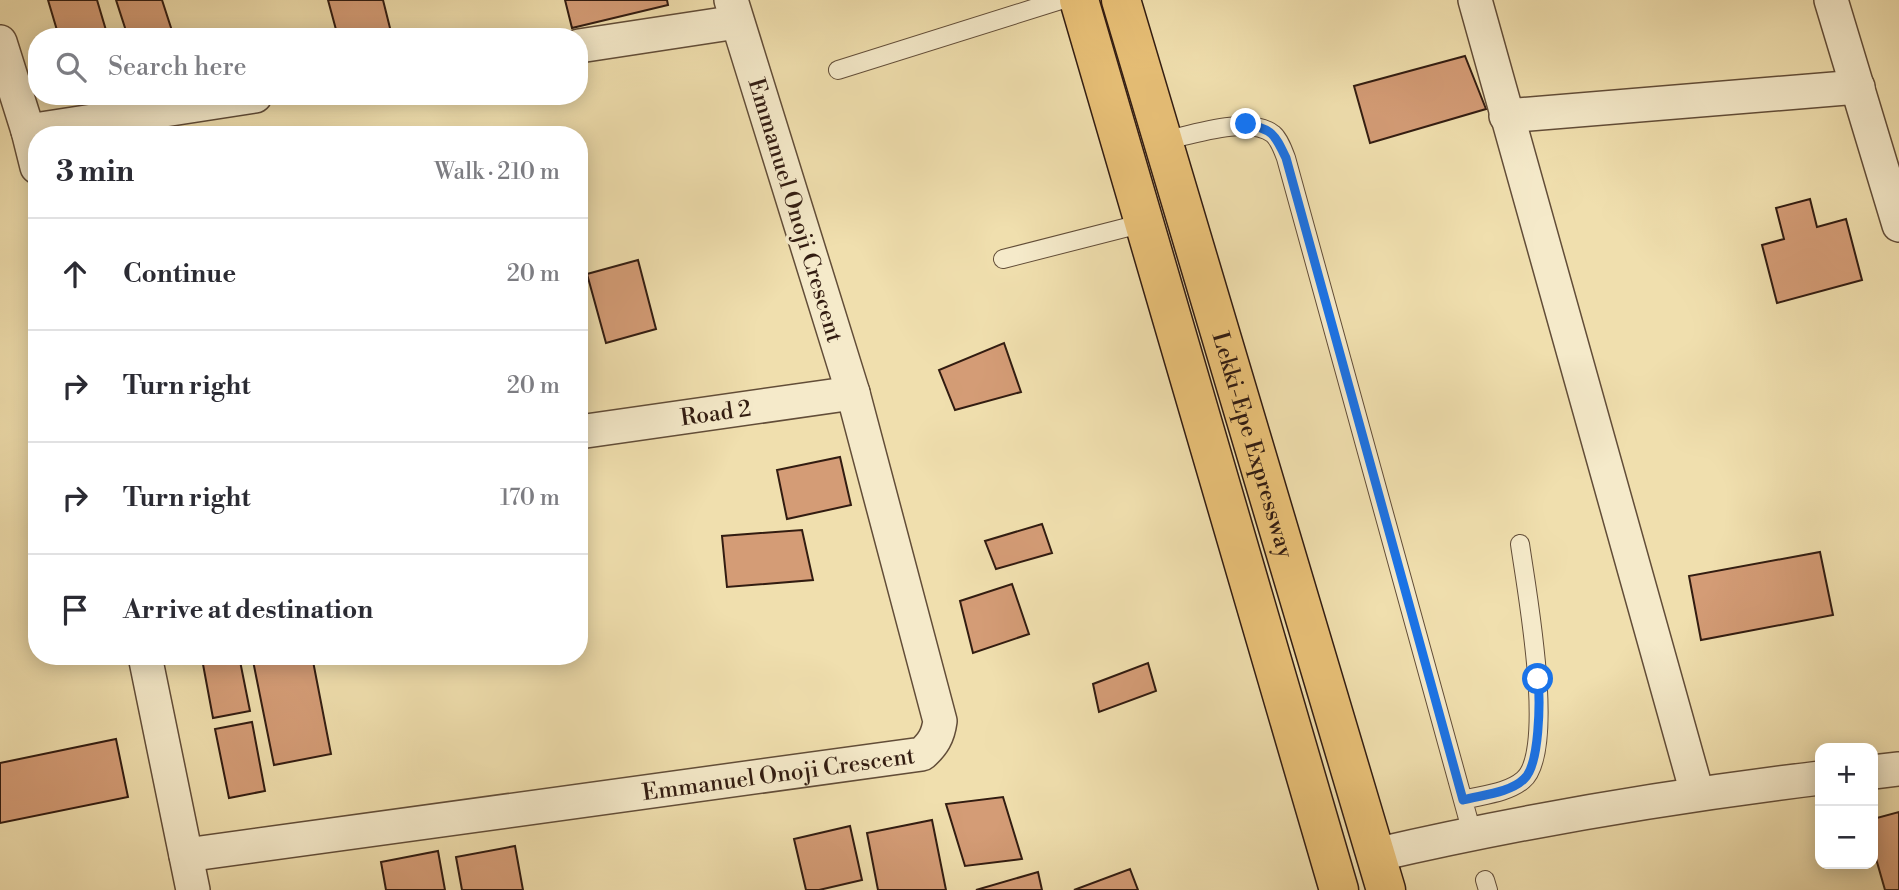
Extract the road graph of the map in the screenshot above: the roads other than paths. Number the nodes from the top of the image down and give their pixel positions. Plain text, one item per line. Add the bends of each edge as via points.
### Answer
1 (1062, 0) edge
2 (1079, 0) edge
3 (1475, 0) edge
4 (1831, 0) edge
5 (734, 11) edge
6 (1125, 14) edge
7 (1090, 39) junction
8 (0, 42) edge
9 (588, 44) edge
10 (838, 70) dead end
11 (1858, 87) junction
12 (197, 105) edge
13 (1506, 116) junction
14 (61, 126) edge
15 (28, 128) edge
16 (1163, 141) junction
17 (1144, 223) junction
18 (1899, 225) edge
19 (1003, 259) dead end
20 (853, 393) junction
21 (588, 431) edge
22 (1520, 544) dead end
23 (147, 665) edge
24 (1899, 768) edge
25 (1878, 771) edge
26 (1815, 779) edge
27 (1697, 793) junction
28 (1463, 800) junction
29 (1472, 833) junction
30 (186, 855) junction
31 (1381, 873) edge
32 (193, 890) edge
33 (1339, 890) edge

1 - 10 lane
2 - 7 highway, Lekki-Epe Expressway
3 - 13 street
4 - 11 street
5 - 9 street
5 - 20 street, Emmanuel Onoji Crescent
6 - 7 highway
6 - 16 highway, Lekki-Epe Expressway
7 - 17 highway, Lekki-Epe Expressway
8 - 15 street
11 - 13 street
11 - 18 street
12 - 14 street
13 - 27 street
16 - 28 lane via 1246,124 1276,136 1286,158
16 - 31 highway, Lekki-Epe Expressway
17 - 19 lane
17 - 33 highway, Lekki-Epe Expressway
20 - 21 street, Road 2
20 - 30 street, Emmanuel Onoji Crescent via 940,721 939,734 922,754
22 - 28 lane via 1540,707 1532,766 1525,779 1512,787
23 - 30 street
24 - 25 street
26 - 27 street
27 - 29 street
28 - 29 lane
29 - 31 street
30 - 32 street

